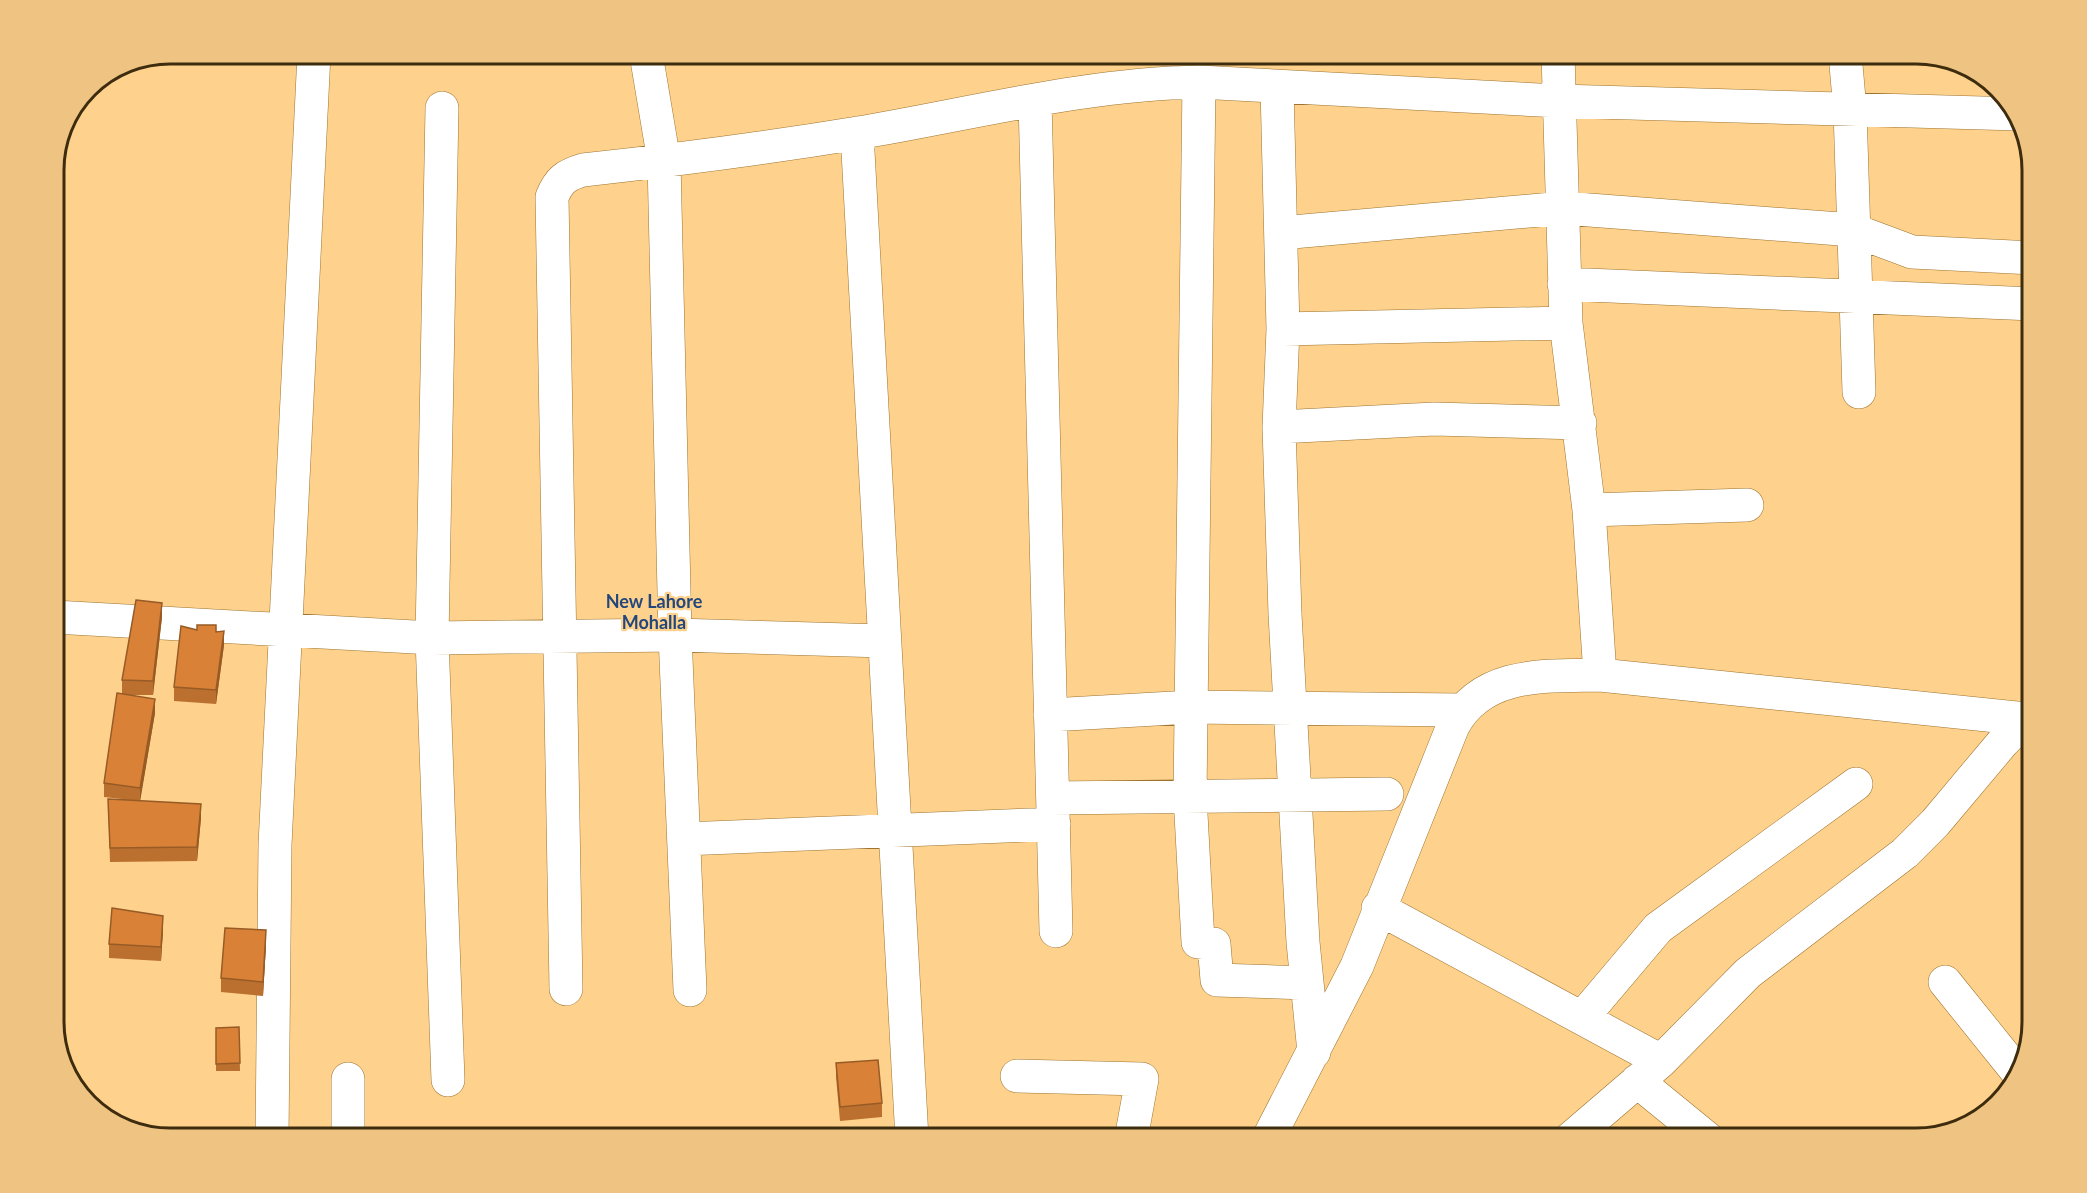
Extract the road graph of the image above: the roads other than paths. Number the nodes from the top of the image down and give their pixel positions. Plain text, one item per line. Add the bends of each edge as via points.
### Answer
1 (1558, 64) edge
2 (1846, 64) edge
3 (314, 65) edge
4 (648, 65) edge
5 (1199, 82) junction
6 (1277, 87) junction
7 (1035, 100) junction
8 (1558, 101) junction
9 (442, 108) dead end
10 (1850, 110) junction
11 (2005, 114) edge
12 (857, 133) junction
13 (664, 161) junction
14 (1563, 208) junction
15 (1853, 230) junction
16 (1281, 232) junction
17 (2022, 257) edge
18 (1564, 284) junction
19 (1856, 296) junction
20 (2022, 304) edge
21 (1566, 323) junction
22 (1283, 329) junction
23 (1859, 392) dead end
24 (1580, 423) junction
25 (1279, 427) junction
26 (1747, 506) dead end
27 (1589, 510) junction
28 (65, 618) edge
29 (288, 630) junction
30 (675, 635) junction
31 (558, 637) junction
32 (432, 638) junction
33 (884, 640) junction
34 (1600, 675) junction
35 (1289, 706) junction
36 (1191, 707) junction
37 (1461, 710) junction
38 (1050, 715) junction
39 (2022, 717) edge
40 (2022, 725) edge
41 (1856, 784) dead end
42 (1388, 794) dead end
43 (1295, 795) junction
44 (1190, 796) junction
45 (1053, 811) junction
46 (894, 829) junction
47 (684, 838) junction
48 (1378, 908) junction
49 (1056, 931) dead end
50 (1946, 982) dead end
51 (1307, 983) junction
52 (566, 989) dead end
53 (690, 990) dead end
54 (1582, 1018) junction
55 (1314, 1052) junction
56 (2013, 1066) edge
57 (1649, 1071) junction
58 (1017, 1076) dead end
59 (348, 1079) dead end
60 (448, 1080) dead end
61 (272, 1129) edge
62 (348, 1129) edge
63 (911, 1129) edge
64 (1133, 1129) edge
65 (1273, 1129) edge
66 (1582, 1129) edge
67 (1699, 1129) edge

1 - 8 street
2 - 10 street
3 - 29 street
4 - 13 street
5 - 6 street
5 - 7 street via 1149,83
5 - 36 street
6 - 8 street
6 - 16 street
7 - 12 street
7 - 38 street
8 - 10 street
8 - 14 street
9 - 32 street
10 - 11 street
10 - 15 street
12 - 13 street
12 - 33 street
13 - 30 street
13 - 31 street via 568,175 558,183 552,197
14 - 15 street
14 - 16 street
14 - 18 street
15 - 17 street via 1912,252
15 - 19 street
16 - 22 street
18 - 19 street
18 - 21 street
19 - 20 street
19 - 23 street
21 - 22 street
21 - 24 street
22 - 25 street
24 - 25 street via 1434,419
24 - 27 street
25 - 35 street
26 - 27 street
27 - 34 street
28 - 29 street
29 - 32 street
29 - 61 street via 275,845
30 - 31 street
30 - 33 street
30 - 47 street
31 - 32 street
31 - 52 street
32 - 60 street
33 - 46 street
34 - 37 street via 1514,680 1494,687
34 - 39 street
35 - 36 street
35 - 37 street
35 - 43 street
36 - 38 street
36 - 44 street
37 - 48 street
38 - 45 street
40 - 57 street via 1905,853 1748,973
41 - 54 street via 1658,928
42 - 43 street
43 - 44 street
43 - 51 street
44 - 45 street
44 - 51 street via 1198,942 1214,944 1217,980
45 - 46 street
45 - 49 street
46 - 47 street
46 - 63 street
47 - 53 street
48 - 54 street
48 - 55 street via 1357,966
50 - 56 street
51 - 55 street
54 - 57 street
55 - 65 street
57 - 66 street
57 - 67 street
58 - 64 street via 1142,1079
59 - 62 street

